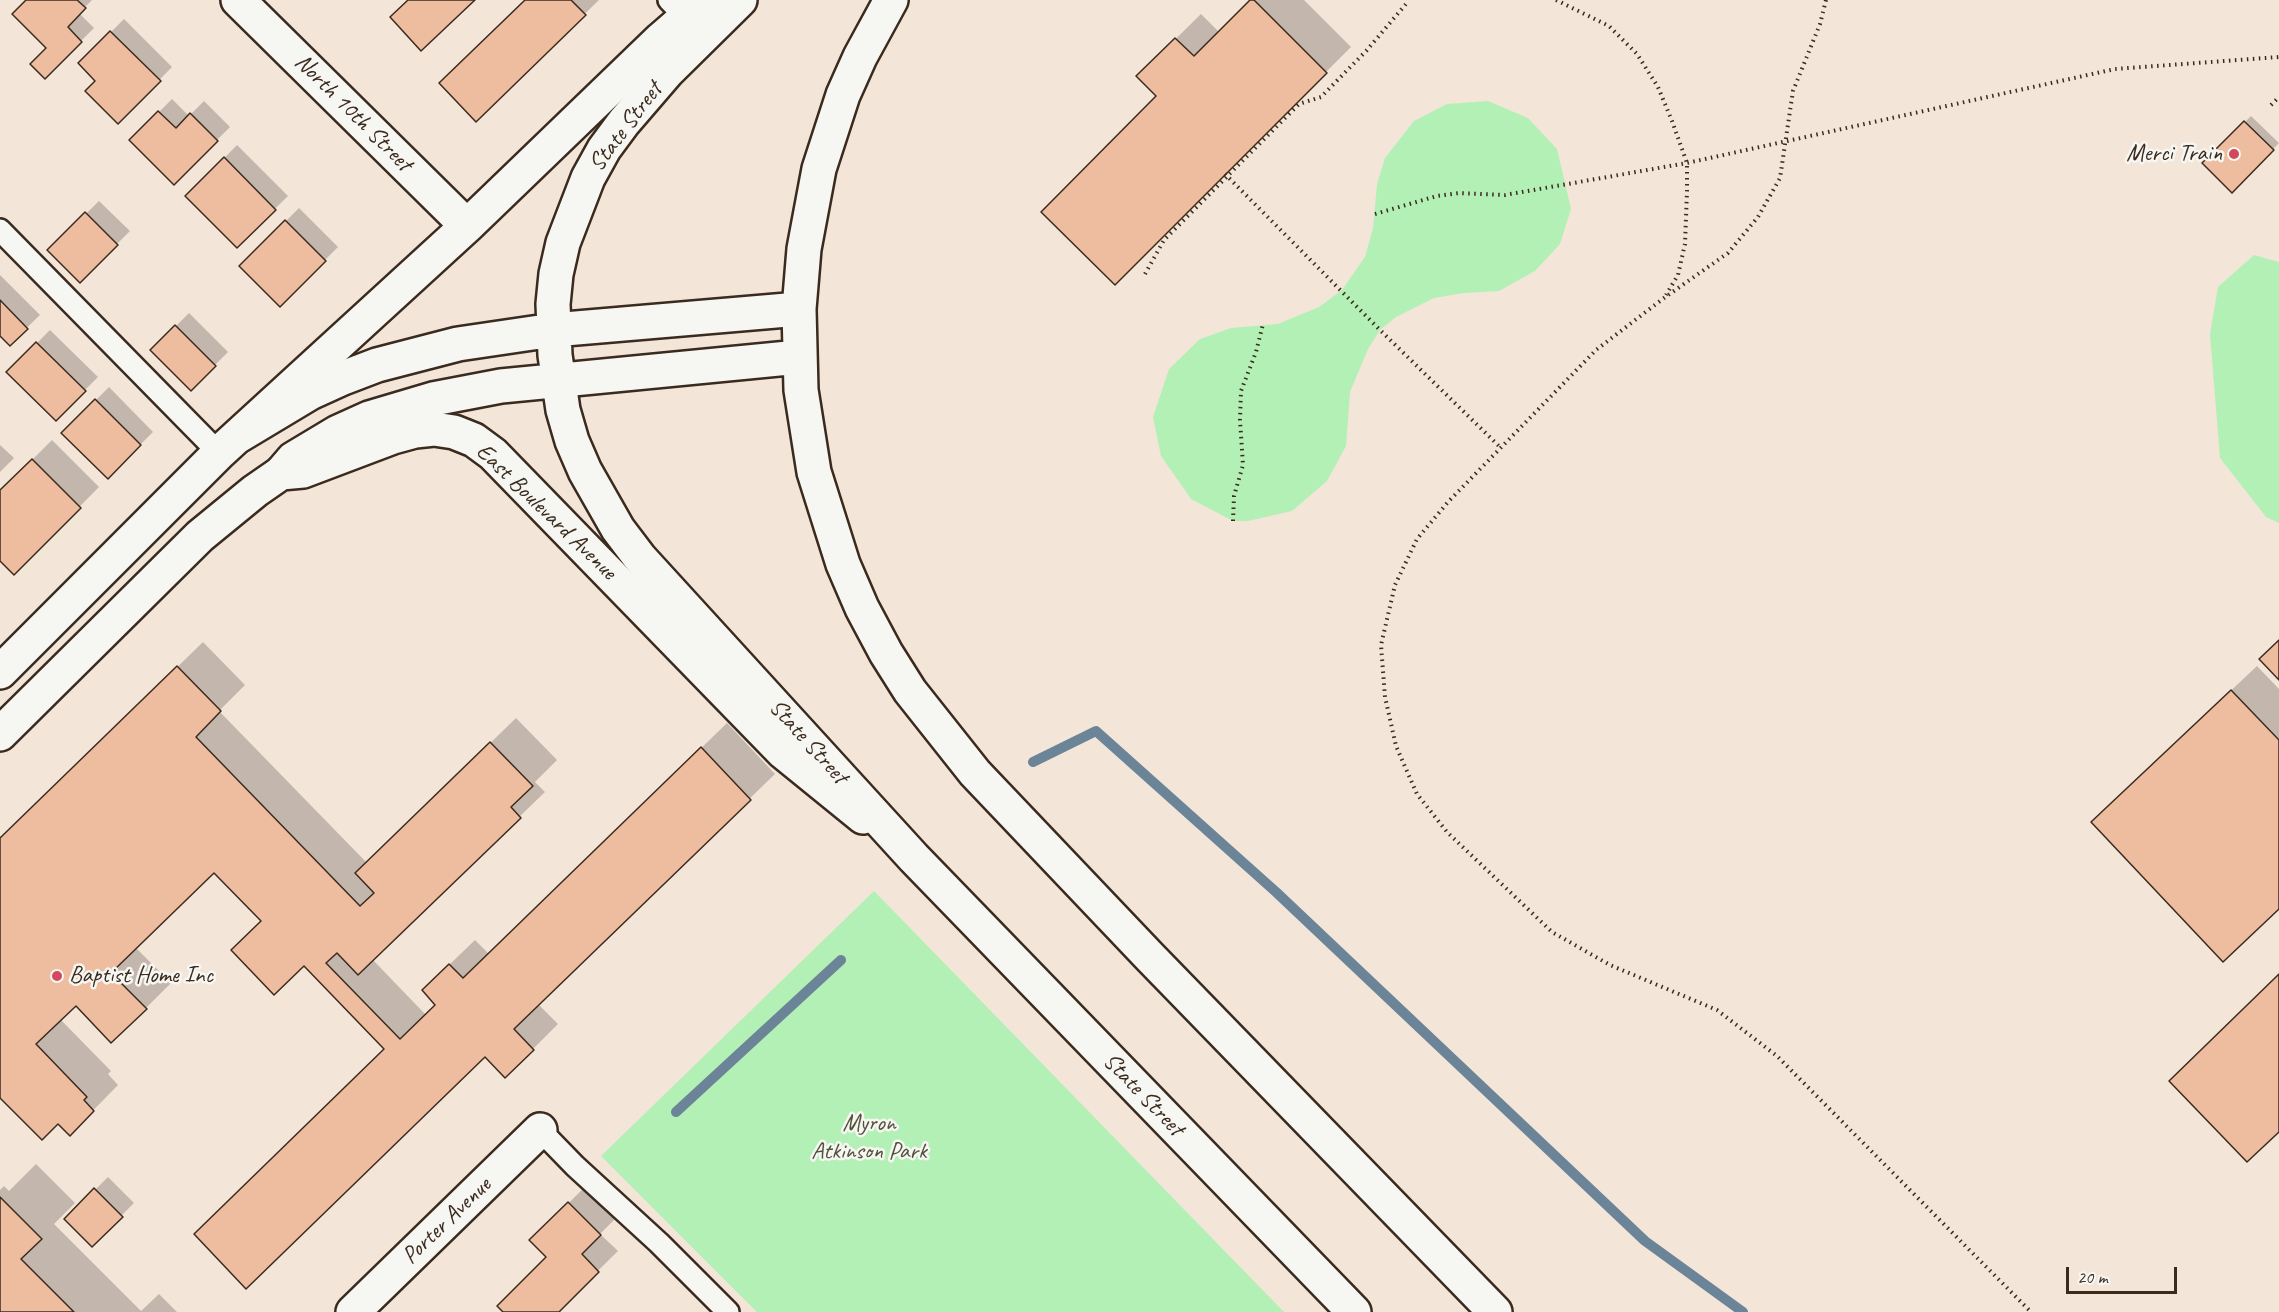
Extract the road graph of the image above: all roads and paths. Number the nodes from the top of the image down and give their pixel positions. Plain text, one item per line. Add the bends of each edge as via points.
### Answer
1 (238, 0) edge
2 (740, 0) edge
3 (891, 0) edge
4 (1407, 0) edge
5 (1556, 0) edge
6 (1826, 0) edge
7 (691, 13) edge
8 (2279, 57) edge
9 (2279, 97) edge
10 (2271, 105) dead end
11 (1786, 140) junction
12 (1687, 163) junction
13 (1226, 175) junction
14 (1376, 214) dead end
15 (468, 226) junction
16 (0, 230) edge
17 (1145, 274) dead end
18 (1664, 298) junction
19 (799, 309) junction
20 (1263, 324) dead end
21 (553, 330) junction
22 (799, 357) junction
23 (557, 380) junction
24 (229, 444) junction
25 (1502, 448) junction
26 (281, 473) junction
27 (1233, 521) dead end
28 (0, 672) edge
29 (0, 734) edge
30 (914, 858) junction
31 (540, 1130) joint
32 (370, 1307) edge
33 (728, 1312) edge
34 (1354, 1312) edge
35 (1495, 1312) edge
36 (2031, 1312) edge

1 - 15 main road, North 10th Street
2 - 7 main road
3 - 19 main road via 843,95 819,169 804,249
4 - 13 path via 1367,50 1321,97 1299,104
5 - 12 path via 1609,26 1637,54 1658,87
6 - 11 path via 1793,91
7 - 15 main road
7 - 21 main road, State Street via 667,72 624,122 588,178 563,243
8 - 11 path via 2115,69
9 - 10 path
11 - 12 path
11 - 18 path via 1780,178 1758,217 1728,253
12 - 14 path via 1505,195 1437,196
12 - 18 path via 1685,244 1678,275
13 - 17 path via 1164,240
13 - 25 path
15 - 24 main road
16 - 24 lane
18 - 25 path via 1596,350
19 - 21 main road
19 - 22 main road
20 - 27 path via 1241,391 1244,465 1234,496
21 - 23 main road, State Street
21 - 24 main road via 458,344 377,365 310,393
22 - 23 main road
22 - 35 main road via 806,428 828,520 862,608 910,691 990,789
23 - 26 main road via 466,392 400,407 314,445
23 - 30 main road, State Street via 572,441 618,529 640,558
24 - 28 main road
25 - 36 path via 1417,538 1395,585 1381,645 1384,697 1396,746 1417,794 1447,832 1552,932 1610,965 1717,1010 1777,1056
26 - 29 main road, East Boulevard Avenue via 201,536
26 - 30 main road, East Boulevard Avenue via 303,471 415,431 454,432 474,440 511,471 783,752
30 - 34 main road, State Street
31 - 32 main road, Porter Avenue
31 - 33 lane

